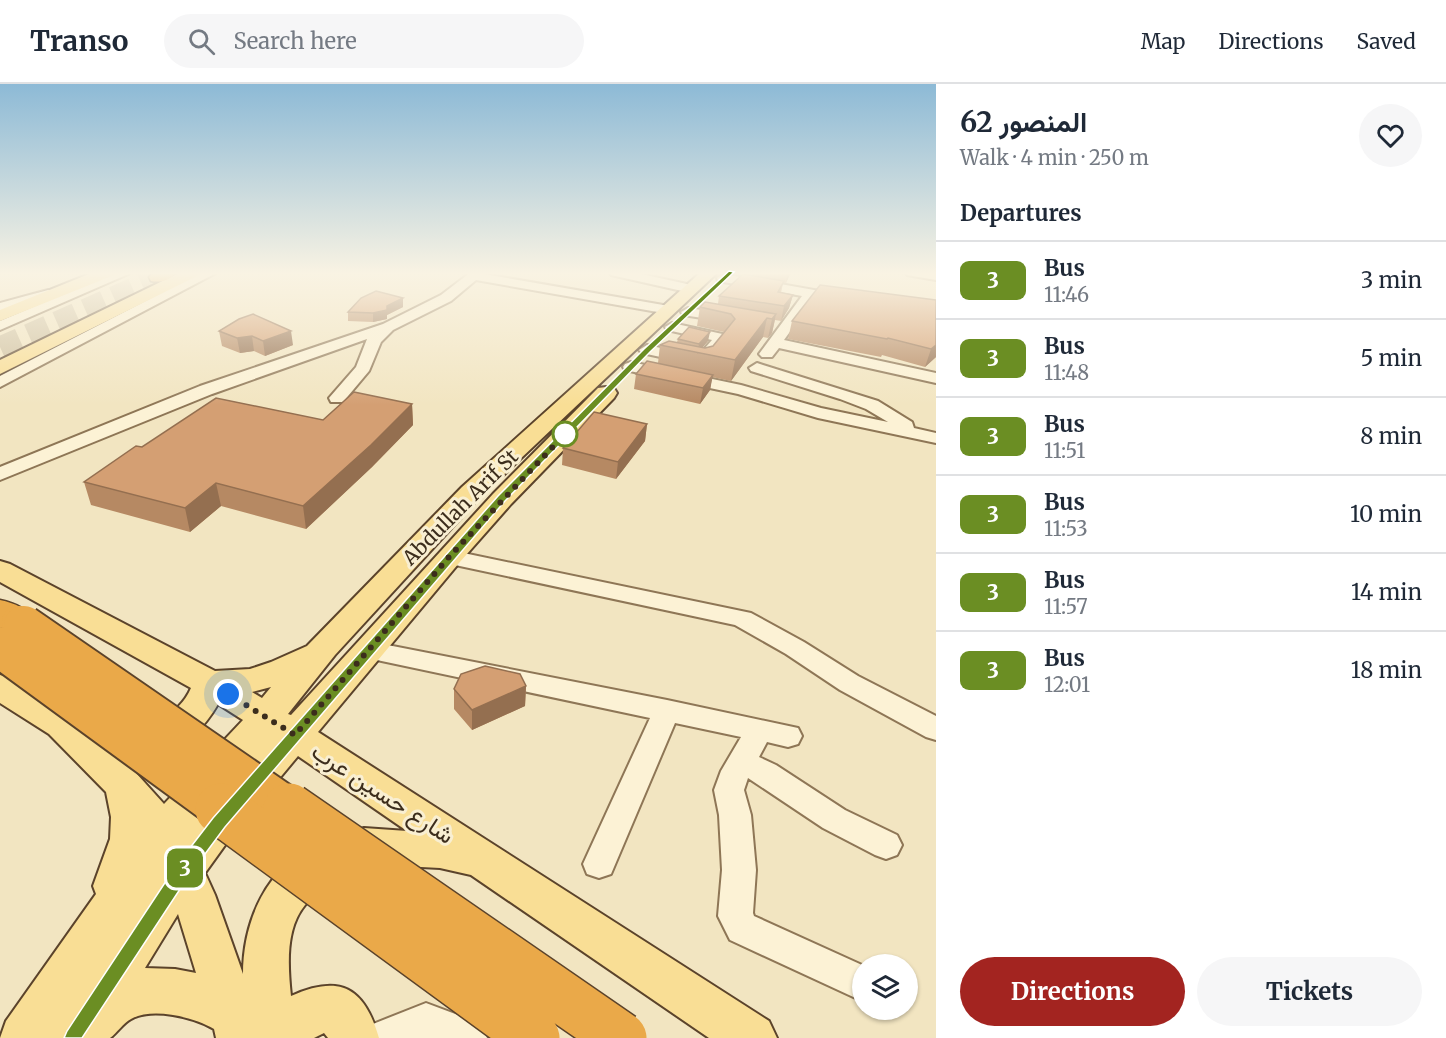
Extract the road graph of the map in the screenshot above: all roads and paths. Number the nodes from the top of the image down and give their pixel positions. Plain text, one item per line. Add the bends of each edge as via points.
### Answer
1 (27, 317) edge
2 (104, 317) edge
3 (126, 317) edge
4 (409, 317) edge
5 (668, 317) edge
6 (675, 317) edge
7 (713, 317) edge
8 (736, 317) edge
9 (794, 317) edge
10 (742, 321) edge
11 (764, 324) edge
12 (0, 326) edge
13 (388, 327) junction
14 (786, 328) junction
15 (775, 343) junction
16 (639, 358) junction
17 (0, 368) edge
18 (757, 368) junction
19 (936, 378) edge
20 (0, 382) edge
21 (741, 390) junction
22 (337, 398) dead end
23 (928, 436) edge
24 (0, 474) edge
25 (449, 557) junction
26 (0, 570) edge
27 (6, 627) edge
28 (324, 647) junction
29 (367, 650) junction
30 (210, 683) junction
31 (0, 687) edge
32 (667, 710) junction
33 (62, 725) junction
34 (280, 726) junction
35 (936, 729) edge
36 (741, 762) junction
37 (123, 784) junction
38 (164, 832) junction
39 (886, 844) dead end
40 (483, 860) junction
41 (599, 864) dead end
42 (182, 871) junction
43 (86, 949) junction
44 (852, 978) edge
45 (236, 1025) edge
46 (23, 1038) edge
47 (75, 1038) edge
48 (273, 1038) edge
49 (284, 1038) edge
50 (354, 1038) edge
51 (387, 1038) edge
52 (468, 1038) edge
53 (534, 1038) edge
54 (621, 1038) edge
55 (752, 1038) edge

1 - 12 street
2 - 17 main road
3 - 20 street
4 - 13 street
5 - 28 main road, Abdullah Arif St via 471,492
6 - 16 main road
7 - 16 street via 722,338 702,361
8 - 10 street
9 - 14 street
11 - 14 street
13 - 22 street via 374,340 363,368
13 - 24 street via 206,390
14 - 15 street
15 - 18 street
15 - 19 street
16 - 21 street
16 - 25 main road
18 - 21 street
18 - 23 street via 872,405
21 - 23 street via 818,413
25 - 29 main road
25 - 35 street via 742,619
26 - 30 main road, شارع حسين عرب
27 - 53 highway, bridge
27 - 54 highway, bridge
28 - 30 main road via 276,675 242,684
28 - 34 main road, Abdullah Arif St
29 - 32 street
29 - 34 main road
30 - 33 main road via 202,705 182,728 150,746 129,748 95,742
30 - 34 main road, شارع حسين عرب
31 - 33 main road
32 - 36 street via 774,733
32 - 41 street
33 - 37 main road
34 - 38 main road, Abdullah Arif St via 228,762
34 - 40 main road, شارع حسين عرب
34 - 42 main road via 219,822
36 - 39 street via 765,773 834,819
36 - 44 street via 729,790 739,870 735,916 742,928
37 - 38 main road
37 - 43 main road via 133,819 128,855
38 - 42 main road
38 - 43 main road, Abdullah Arif St
40 - 48 main road via 440,850 364,846 325,857 287,895 274,921 264,968
40 - 55 main road, شارع حسين عرب
42 - 45 main road via 194,895
42 - 47 main road
43 - 46 main road
45 - 47 main road via 209,999 143,991 114,1001
49 - 50 main road via 306,1013 334,1008 351,1028
51 - 52 street via 426,1022

